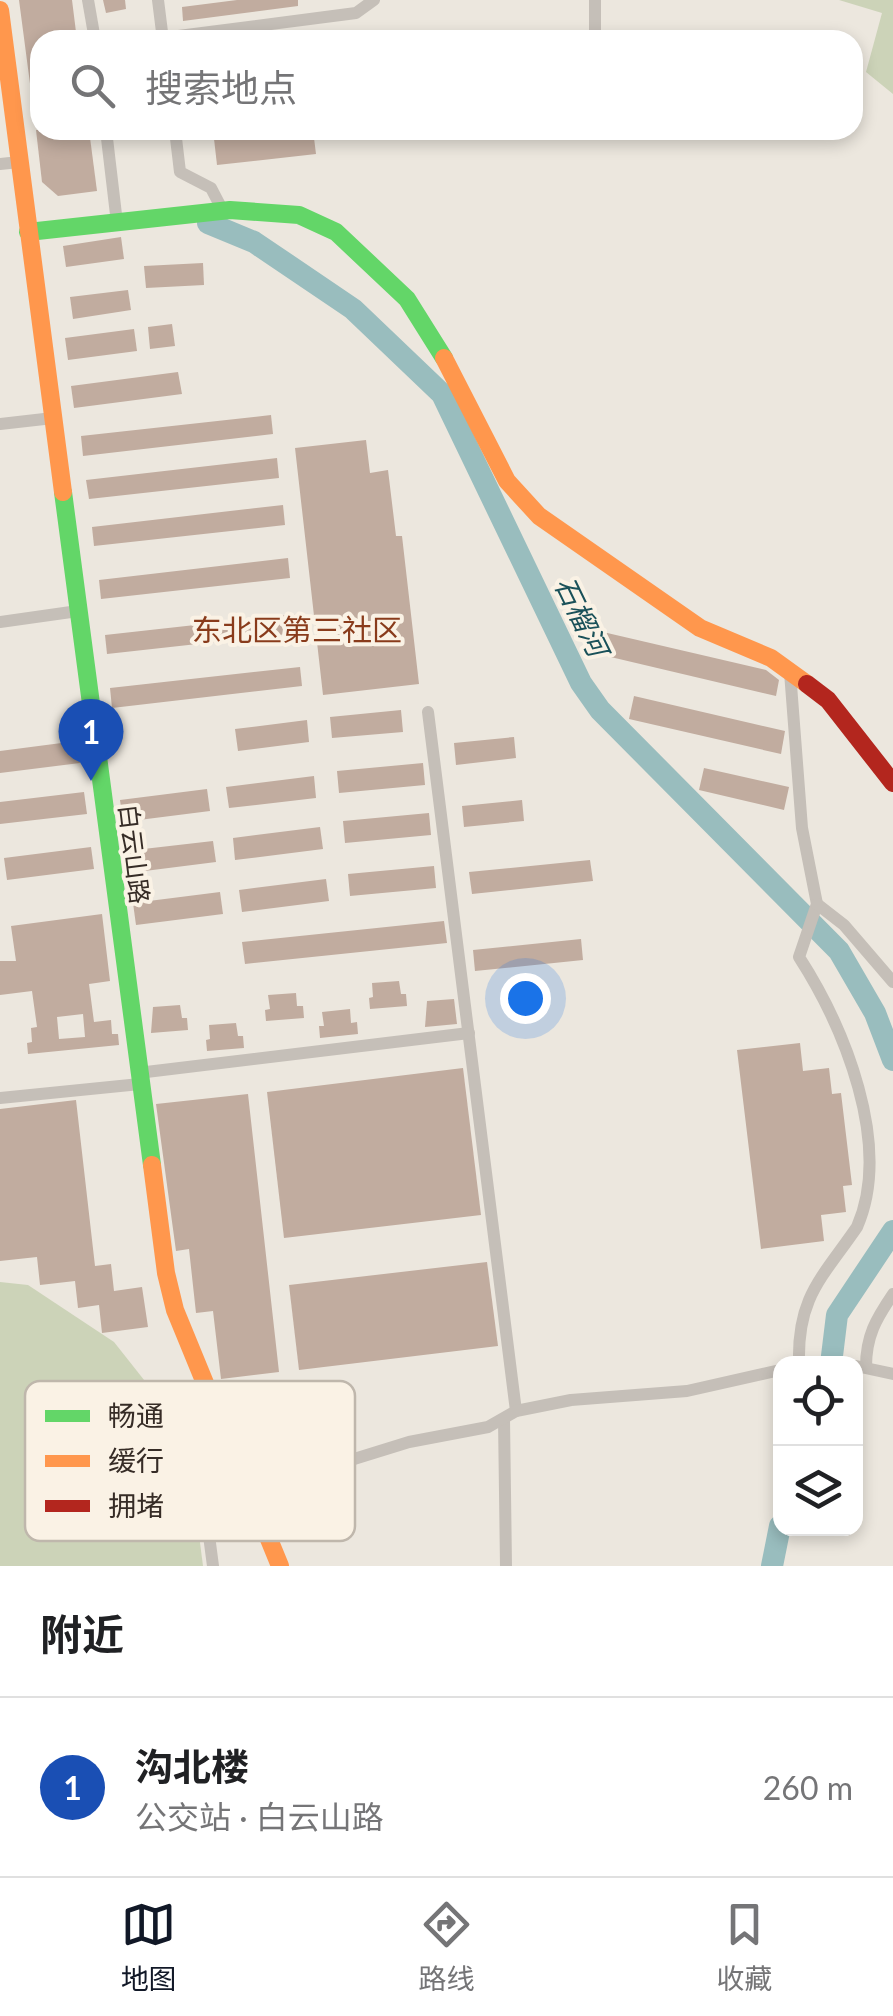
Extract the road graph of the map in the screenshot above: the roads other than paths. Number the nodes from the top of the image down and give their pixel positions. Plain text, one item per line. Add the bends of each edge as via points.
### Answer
1 (88, 0) edge
2 (158, 0) edge
3 (374, 0) edge
4 (594, 3) edge
5 (0, 10) edge
6 (93, 30) edge
7 (162, 30) edge
8 (230, 30) edge
9 (595, 30) edge
10 (107, 140) edge
11 (176, 140) edge
12 (9, 163) edge
13 (223, 211) junction
14 (117, 222) junction
15 (28, 232) junction
16 (52, 418) junction
17 (0, 424) edge
18 (78, 611) junction
19 (0, 622) edge
20 (790, 672) junction
21 (428, 712) dead end
22 (893, 783) edge
23 (817, 907) junction
24 (893, 982) edge
25 (469, 1033) junction
26 (139, 1078) junction
27 (0, 1098) edge
28 (893, 1294) edge
29 (799, 1356) edge
30 (863, 1356) edge
31 (863, 1366) edge
32 (890, 1371) edge
33 (773, 1372) edge
34 (205, 1381) edge
35 (510, 1415) junction
36 (355, 1459) edge
37 (210, 1541) edge
38 (270, 1541) edge
39 (213, 1566) edge
40 (280, 1566) edge
41 (506, 1566) edge

1 - 6 street
2 - 7 street
3 - 8 street via 356,13
4 - 9 street
5 - 12 street, 白云山路
10 - 14 street
11 - 13 street via 180,172 210,188
12 - 15 street, 白云山路
13 - 14 street
13 - 20 street via 299,215 336,232 407,299 507,481 539,516 700,628
14 - 15 street
15 - 16 street, 白云山路
16 - 17 street
16 - 18 street, 白云山路
18 - 19 street
18 - 26 street, 白云山路
20 - 22 street via 828,700
20 - 23 street via 802,828
21 - 25 street
23 - 24 street via 844,925
23 - 29 street via 799,956 848,1044 877,1136 872,1197 809,1298 798,1329
25 - 26 street
25 - 35 street
26 - 27 street
26 - 34 street, 白云山路 via 166,1273
28 - 30 street via 871,1327
31 - 32 street
33 - 35 street via 687,1391 572,1400
35 - 36 street via 488,1427
35 - 41 street
37 - 39 street
38 - 40 street, 白云山路

